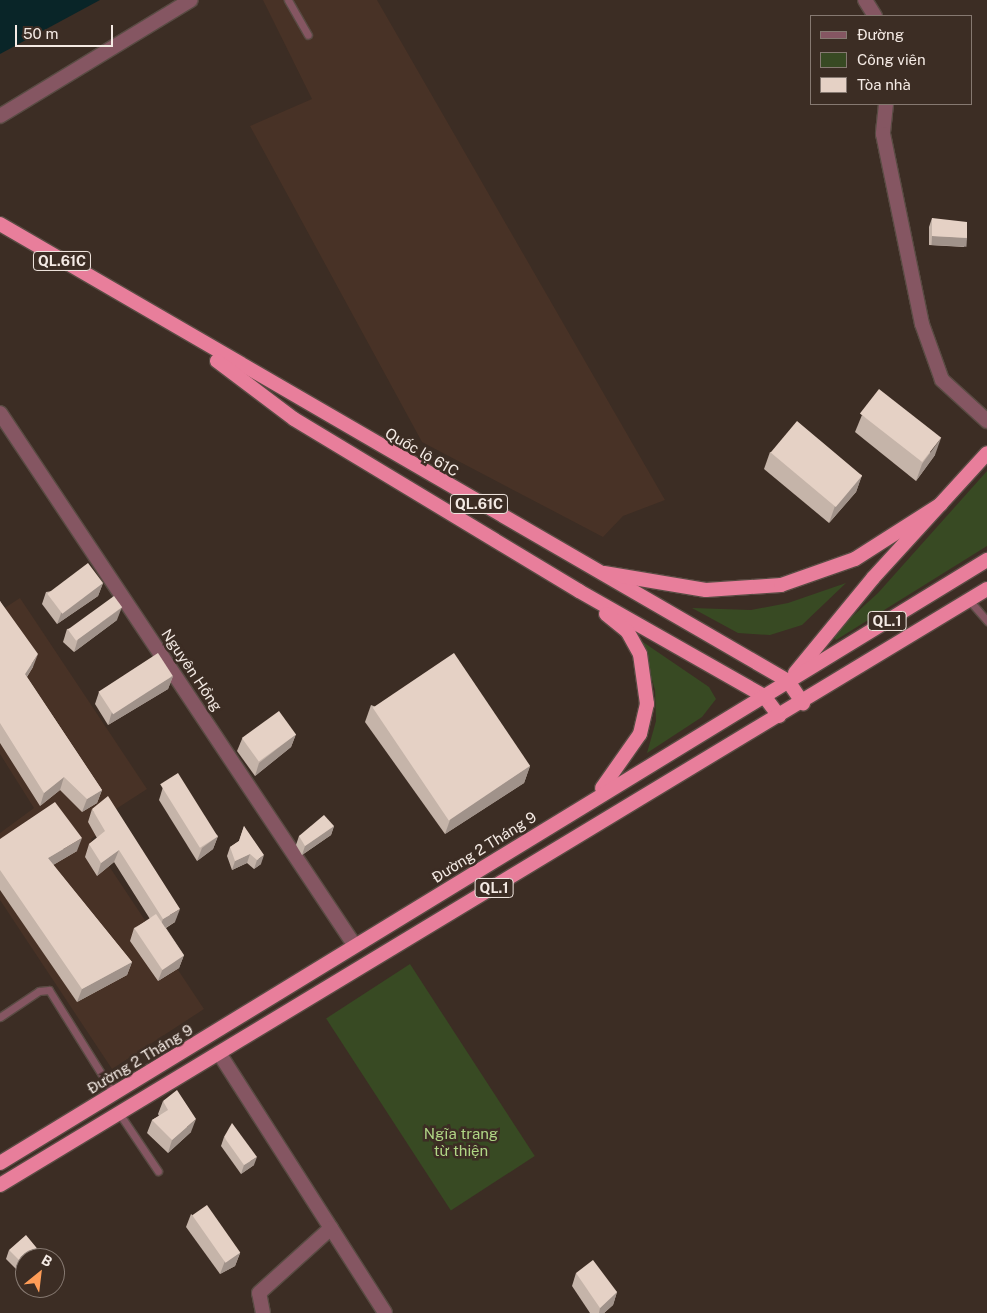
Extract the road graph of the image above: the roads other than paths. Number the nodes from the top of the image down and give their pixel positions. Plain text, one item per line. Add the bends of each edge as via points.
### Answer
1 (191, 0) edge
2 (288, 0) edge
3 (865, 0) edge
4 (874, 15) edge
5 (308, 35) dead end
6 (886, 105) edge
7 (0, 116) edge
8 (0, 224) edge
9 (170, 326) junction
10 (0, 413) edge
11 (987, 421) edge
12 (987, 453) edge
13 (941, 504) junction
14 (987, 560) edge
15 (593, 571) junction
16 (987, 589) edge
17 (579, 592) junction
18 (969, 600) junction
19 (987, 621) edge
20 (788, 681) junction
21 (764, 696) junction
22 (803, 703) junction
23 (779, 716) junction
24 (591, 799) junction
25 (355, 946) junction
26 (0, 1017) edge
27 (219, 1053) junction
28 (114, 1094) junction
29 (119, 1113) junction
30 (0, 1163) edge
31 (158, 1171) dead end
32 (0, 1185) edge
33 (331, 1228) junction
34 (263, 1313) edge
35 (385, 1313) edge

1 - 7 street
2 - 5 lane
3 - 4 street
6 - 11 street via 883,134 922,324 942,380
8 - 9 highway, Quốc lộ 61C / QL.61C
9 - 15 highway, Quốc lộ 61C / QL.61C
9 - 17 highway, Quốc lộ 61C / QL.61C via 294,419
10 - 25 street, Nguyên Hồng
12 - 13 highway
13 - 15 highway via 855,559 781,585 706,590
13 - 20 highway via 873,578
14 - 20 highway, Đường 2 Tháng 9 / QL.1
15 - 20 highway, Quốc lộ 61C / QL.61C
16 - 18 highway, QL.1
17 - 21 highway, Quốc lộ 61C / QL.61C
17 - 24 highway via 627,631 647,680 645,721 640,734
18 - 19 lane
18 - 22 highway, QL.1
20 - 21 highway, Đường 2 Tháng 9 / QL.1
20 - 22 highway
21 - 23 highway
21 - 24 highway, Đường 2 Tháng 9 / QL.1
22 - 23 highway, QL.1
23 - 27 highway, QL.1
24 - 25 highway, Đường 2 Tháng 9 / QL.1
25 - 28 highway, Đường 2 Tháng 9 / QL.1
26 - 28 lane via 39,991 49,990
27 - 29 highway, QL.1
27 - 33 street
28 - 30 highway, Đường 2 Tháng 9 / QL.1
29 - 31 lane
29 - 32 highway, QL.1
33 - 34 street via 259,1293
33 - 35 street

